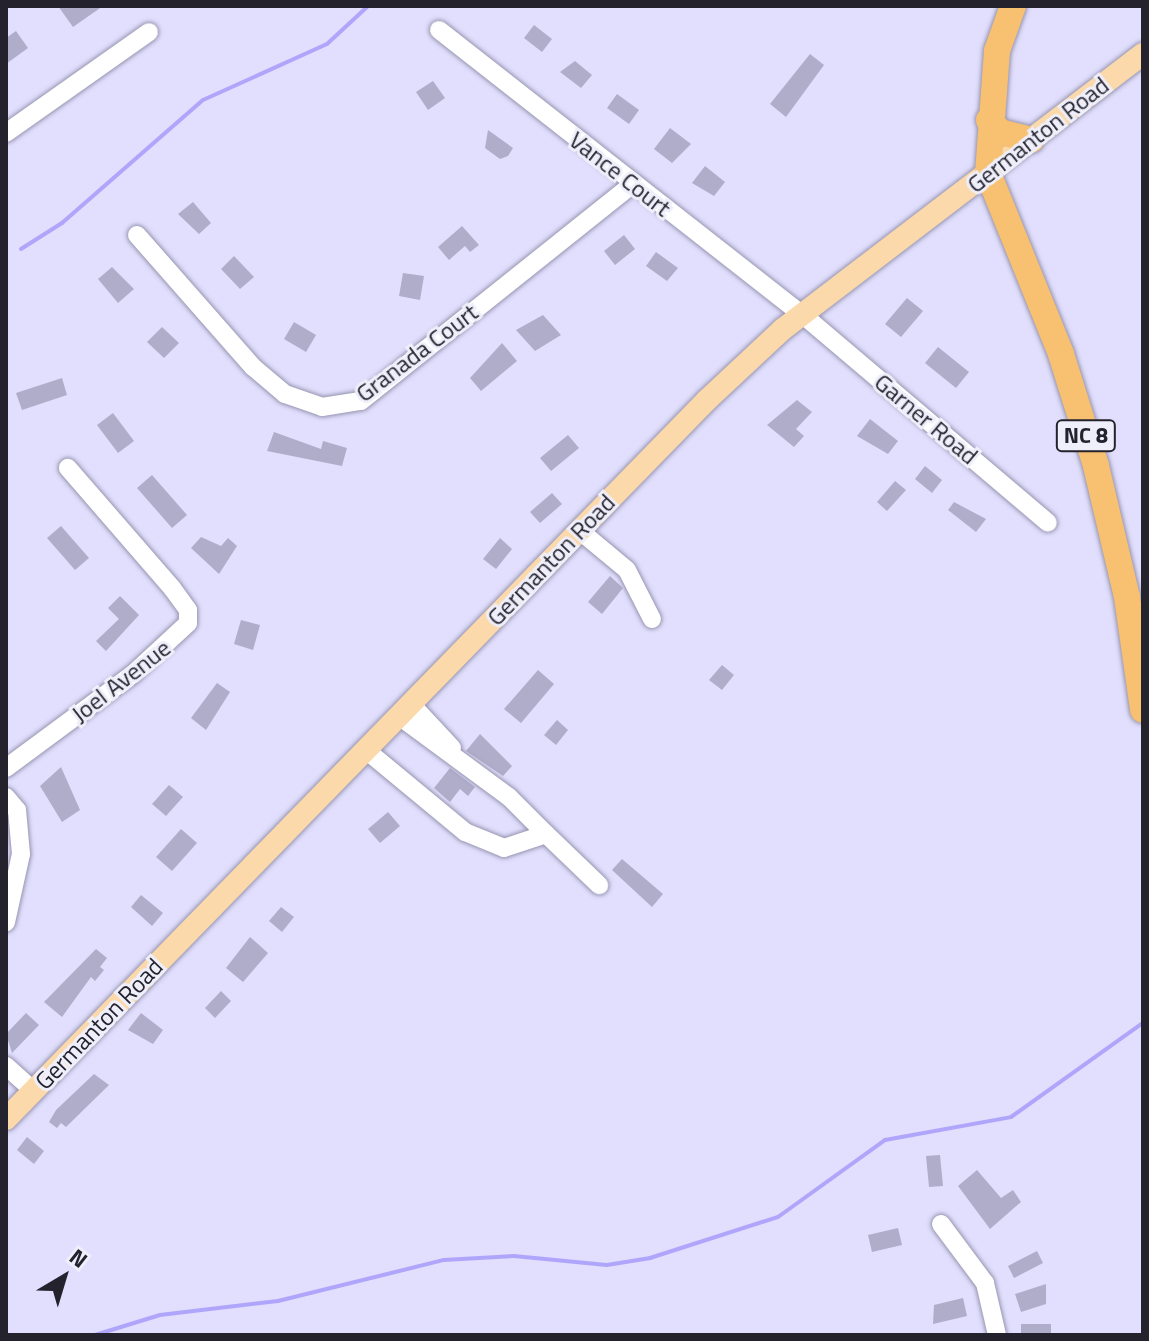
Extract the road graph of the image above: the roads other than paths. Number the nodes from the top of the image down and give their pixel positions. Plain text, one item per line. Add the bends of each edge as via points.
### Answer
1 (1013, 6) edge
2 (439, 30) dead end
3 (149, 32) dead end
4 (1143, 54) edge
5 (989, 120) junction
6 (6, 133) edge
7 (1031, 140) junction
8 (988, 173) junction
9 (633, 184) junction
10 (137, 235) dead end
11 (803, 315) junction
12 (68, 468) dead end
13 (1048, 523) dead end
14 (579, 530) junction
15 (652, 619) dead end
16 (405, 710) junction
17 (1143, 710) edge
18 (366, 750) junction
19 (6, 768) edge
20 (6, 797) edge
21 (546, 834) junction
22 (599, 885) dead end
23 (6, 922) edge
24 (6, 1066) edge
25 (34, 1091) junction
26 (6, 1119) edge
27 (941, 1224) dead end
28 (997, 1335) edge

1 - 5 highway via 997,51
2 - 9 street, Vance Court
3 - 6 street
4 - 7 main road, Germanton Road
5 - 7 highway via 1000,132
5 - 8 highway
7 - 8 main road, Germanton Road
8 - 11 main road, Germanton Road
8 - 17 highway, NC 8 via 1061,354 1096,466 1127,597
9 - 10 street, Granada Court via 361,401 322,407 285,394 253,367
9 - 11 street, Vance Court
11 - 13 street, Garner Road
11 - 14 main road, Germanton Road via 707,400
12 - 19 street, Joel Avenue via 172,588 188,610 188,623 133,674
14 - 15 street via 627,570
14 - 16 main road, Germanton Road
16 - 18 main road, Germanton Road
16 - 21 street
18 - 21 street via 446,820 487,843 519,845
18 - 25 main road, Germanton Road
20 - 23 street via 17,810 21,854
21 - 22 street
24 - 25 street
25 - 26 main road, Germanton Road
27 - 28 street via 985,1283

